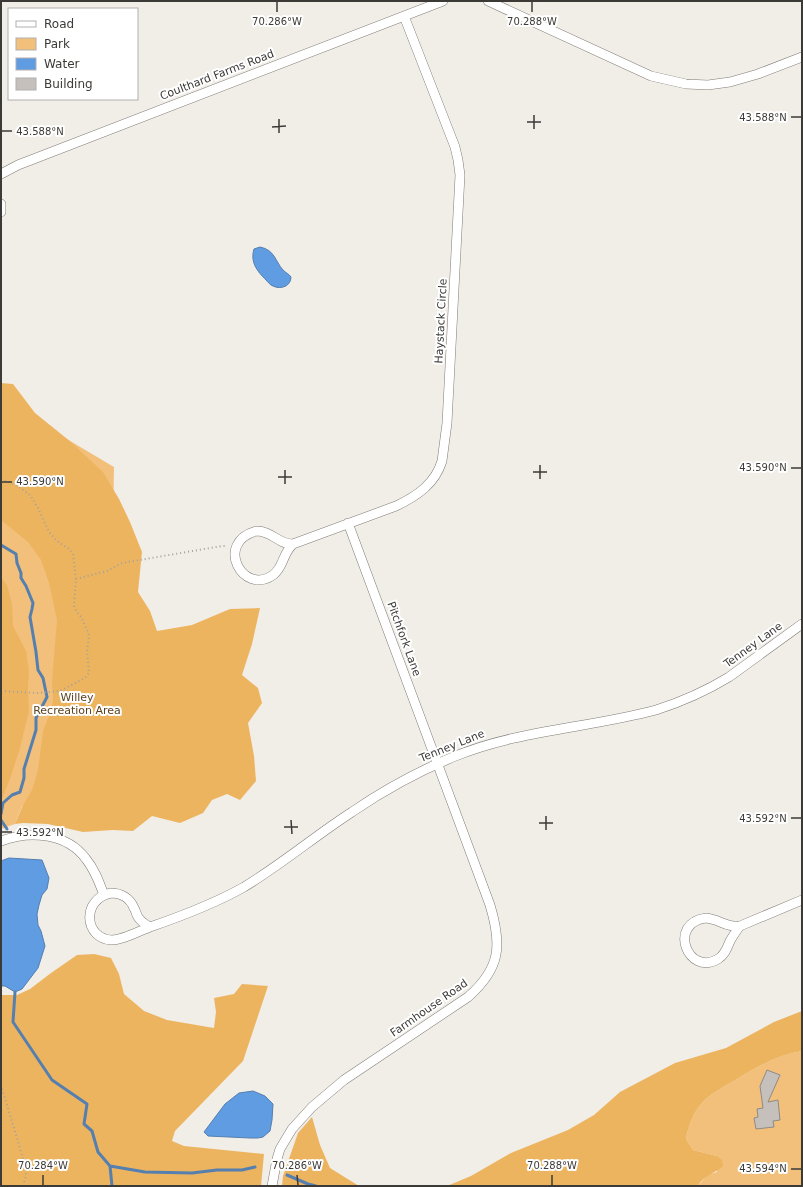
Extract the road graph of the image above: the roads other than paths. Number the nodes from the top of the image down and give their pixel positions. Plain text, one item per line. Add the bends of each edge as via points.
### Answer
1 (443, 1) edge
2 (488, 1) edge
3 (404, 16) junction
4 (802, 57) edge
5 (1, 174) edge
6 (1, 204) edge
7 (1, 212) edge
8 (348, 523) junction
9 (293, 544) junction
10 (802, 624) edge
11 (438, 764) junction
12 (1, 841) edge
13 (104, 895) junction
14 (802, 900) edge
15 (740, 926) junction
16 (150, 927) junction
17 (272, 1186) edge

1 - 3 street, Coulthard Farms Road
2 - 4 street via 652,76 686,84 730,82
3 - 5 street, Coulthard Farms Road via 18,165
3 - 8 street, Haystack Circle via 455,146 460,168 446,434 441,466 426,487 405,502
6 - 7 street
8 - 9 street, Haystack Circle
8 - 11 street, Pitchfork Lane
9 - 9 street via 277,572 270,577 250,578 240,570 235,559 239,542 244,536 256,531 268,533 282,542
10 - 11 street, Tenney Lane via 729,677 690,698 656,710 480,746
11 - 16 street, Tenney Lane via 392,786 238,890 189,913
11 - 17 street, Farmhouse Road via 497,930 497,949 492,968 482,983 463,1000 344,1080 312,1107 283,1143
12 - 13 street via 21,836 42,835 66,842 86,857
13 - 16 street via 116,893 125,897 142,922
13 - 16 street, Tenney Lane via 94,902 89,916 93,930 100,937 119,939
14 - 15 street
15 - 15 street via 729,926 710,918 697,920 687,929 685,947 697,960 714,961 725,953

